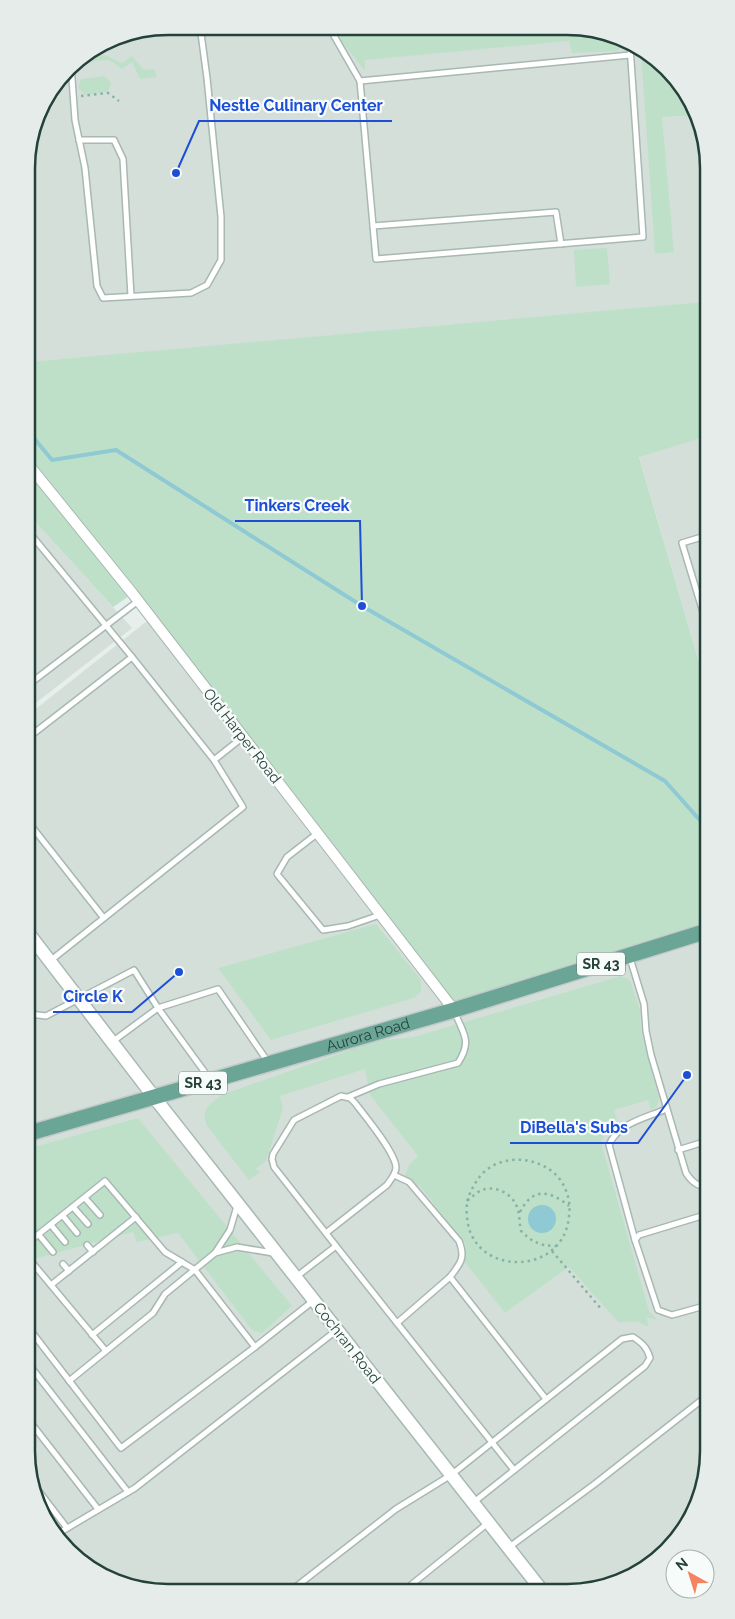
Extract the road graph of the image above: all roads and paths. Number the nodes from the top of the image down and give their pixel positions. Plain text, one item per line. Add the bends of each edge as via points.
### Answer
1 (201, 35) edge
2 (333, 35) edge
3 (630, 51) edge
4 (630, 55) junction
5 (72, 76) edge
6 (360, 81) junction
7 (74, 97) junction
8 (120, 101) dead end
9 (79, 140) junction
10 (372, 226) junction
11 (560, 244) junction
12 (130, 296) junction
13 (35, 473) edge
14 (700, 538) edge
15 (35, 540) edge
16 (138, 601) junction
17 (700, 602) edge
18 (105, 625) junction
19 (132, 657) junction
20 (35, 680) edge
21 (35, 732) edge
22 (243, 737) junction
23 (214, 760) junction
24 (35, 831) edge
25 (318, 833) junction
26 (381, 915) junction
27 (103, 917) junction
28 (700, 933) edge
29 (35, 942) edge
30 (630, 955) junction
31 (50, 961) junction
32 (78, 998) junction
33 (158, 1008) junction
34 (454, 1010) junction
35 (35, 1015) edge
36 (112, 1042) junction
37 (268, 1063) junction
38 (210, 1080) junction
39 (154, 1097) junction
40 (348, 1097) junction
41 (666, 1109) junction
42 (35, 1132) edge
43 (700, 1143) edge
44 (678, 1150) junction
45 (394, 1175) junction
46 (700, 1186) edge
47 (85, 1198) junction
48 (467, 1200) junction
49 (238, 1203) junction
50 (73, 1207) junction
51 (570, 1207) junction
52 (519, 1213) junction
53 (100, 1215) dead end
54 (63, 1216) junction
55 (700, 1216) edge
56 (136, 1217) junction
57 (88, 1224) dead end
58 (51, 1225) junction
59 (110, 1228) dead end
60 (77, 1233) dead end
61 (326, 1233) junction
62 (38, 1234) junction
63 (115, 1234) junction
64 (35, 1237) edge
65 (99, 1237) dead end
66 (635, 1240) junction
67 (65, 1242) dead end
68 (104, 1243) junction
69 (87, 1245) dead end
70 (336, 1246) junction
71 (556, 1246) junction
72 (552, 1251) junction
73 (53, 1252) dead end
74 (92, 1252) junction
75 (215, 1253) junction
76 (277, 1253) junction
77 (76, 1255) dead end
78 (81, 1262) junction
79 (182, 1262) junction
80 (63, 1264) dead end
81 (35, 1266) edge
82 (194, 1270) junction
83 (69, 1271) junction
84 (450, 1277) junction
85 (296, 1278) junction
86 (51, 1285) junction
87 (314, 1300) junction
88 (700, 1307) edge
89 (602, 1310) dead end
90 (397, 1323) junction
91 (337, 1330) junction
92 (35, 1335) edge
93 (92, 1335) junction
94 (255, 1347) junction
95 (106, 1351) junction
96 (35, 1372) edge
97 (69, 1381) junction
98 (546, 1399) junction
99 (700, 1401) edge
100 (35, 1428) edge
101 (491, 1443) junction
102 (514, 1470) junction
103 (451, 1475) junction
104 (128, 1492) junction
105 (44, 1498) edge
106 (473, 1503) junction
107 (98, 1509) junction
108 (488, 1523) junction
109 (67, 1528) junction
110 (62, 1531) edge
111 (508, 1548) junction
112 (298, 1584) edge
113 (412, 1584) edge
114 (537, 1584) edge

1 - 12 lane via 220,208 221,260 207,285 191,293
2 - 6 lane
3 - 4 lane
4 - 6 lane
4 - 11 lane via 643,236
5 - 7 lane
6 - 10 lane
7 - 8 path via 108,93
7 - 9 lane
9 - 12 lane via 85,168 97,286 104,298
9 - 12 lane via 114,140 123,159
10 - 11 lane via 556,212
10 - 11 lane via 376,259
13 - 16 street, Old Harper Road
14 - 17 lane via 682,543
15 - 18 lane
16 - 18 lane
16 - 22 street, Old Harper Road
18 - 19 lane
18 - 20 lane
19 - 21 lane
19 - 23 lane
22 - 23 lane
22 - 25 street, Old Harper Road
23 - 27 lane via 243,807
24 - 27 lane
25 - 26 street, Old Harper Road
25 - 26 lane via 287,857 277,874 288,889 323,930
26 - 34 street, Old Harper Road
27 - 31 lane
28 - 30 main road, Aurora Road / SR 43
29 - 31 street, Cochran Road
30 - 34 main road, Aurora Road / SR 43
30 - 41 lane
31 - 32 street, Cochran Road
32 - 33 lane via 134,970
32 - 35 lane via 46,1016
32 - 36 street, Cochran Road
33 - 36 lane
33 - 37 lane via 218,988
33 - 38 lane
34 - 37 main road, Aurora Road / SR 43
34 - 40 lane via 466,1041 465,1052 458,1063 379,1084
36 - 39 street, Cochran Road
37 - 38 main road, Aurora Road / SR 43
38 - 39 main road, Aurora Road / SR 43
39 - 42 main road, Aurora Road / SR 43
39 - 49 street, Cochran Road
40 - 45 lane via 392,1154 396,1167
40 - 61 lane via 341,1096 294,1120 272,1159 274,1167
41 - 44 lane
41 - 66 lane via 623,1128 613,1136 609,1145
43 - 44 lane
44 - 46 lane via 686,1174
45 - 61 lane via 388,1185
45 - 84 lane via 409,1182 459,1241 463,1249 462,1258
47 - 50 lane
47 - 53 lane
47 - 56 lane via 105,1181
48 - 51 path via 473,1185 484,1172 514,1159 530,1160 545,1166 558,1177
48 - 52 path via 482,1190 503,1191 512,1197
48 - 72 path via 466,1217 471,1232 492,1256 507,1262 523,1263
49 - 75 lane via 230,1230
49 - 76 street, Cochran Road
50 - 54 lane
50 - 57 lane
51 - 52 path via 558,1197 537,1193 525,1202
51 - 71 path via 569,1224
52 - 71 path via 521,1231 529,1239 536,1244
54 - 58 lane
54 - 60 lane
55 - 66 lane via 639,1235
56 - 63 lane
56 - 79 lane via 165,1252
58 - 62 lane
58 - 67 lane
59 - 63 lane
61 - 70 lane
62 - 64 lane
62 - 73 lane
63 - 68 lane
65 - 68 lane
66 - 88 lane via 658,1310 672,1315
68 - 74 lane
69 - 74 lane
70 - 85 lane
70 - 90 lane
71 - 72 path
72 - 89 path
74 - 78 lane
75 - 76 lane via 237,1247
75 - 82 lane
76 - 85 street, Cochran Road
77 - 78 lane
78 - 83 lane
79 - 82 lane
79 - 93 lane
80 - 83 lane
81 - 86 lane
82 - 94 lane
82 - 95 lane via 166,1294 153,1312
83 - 86 lane
84 - 90 lane
84 - 98 lane
85 - 87 street, Cochran Road
86 - 93 lane
87 - 91 street, Cochran Road
87 - 94 lane
90 - 101 lane
91 - 103 street, Cochran Road
91 - 104 lane
92 - 97 lane
93 - 95 lane
94 - 97 lane via 121,1448
95 - 97 lane
96 - 104 lane
98 - 101 lane
98 - 102 lane via 622,1339 633,1337 648,1349 650,1358 645,1366
99 - 111 lane
100 - 107 lane
101 - 102 lane
101 - 103 lane
102 - 106 lane
103 - 106 street, Cochran Road
103 - 112 lane via 396,1509
104 - 107 lane
105 - 109 lane
106 - 108 street, Cochran Road
107 - 109 lane
108 - 111 street, Cochran Road
108 - 113 lane
109 - 110 lane
111 - 114 street, Cochran Road

